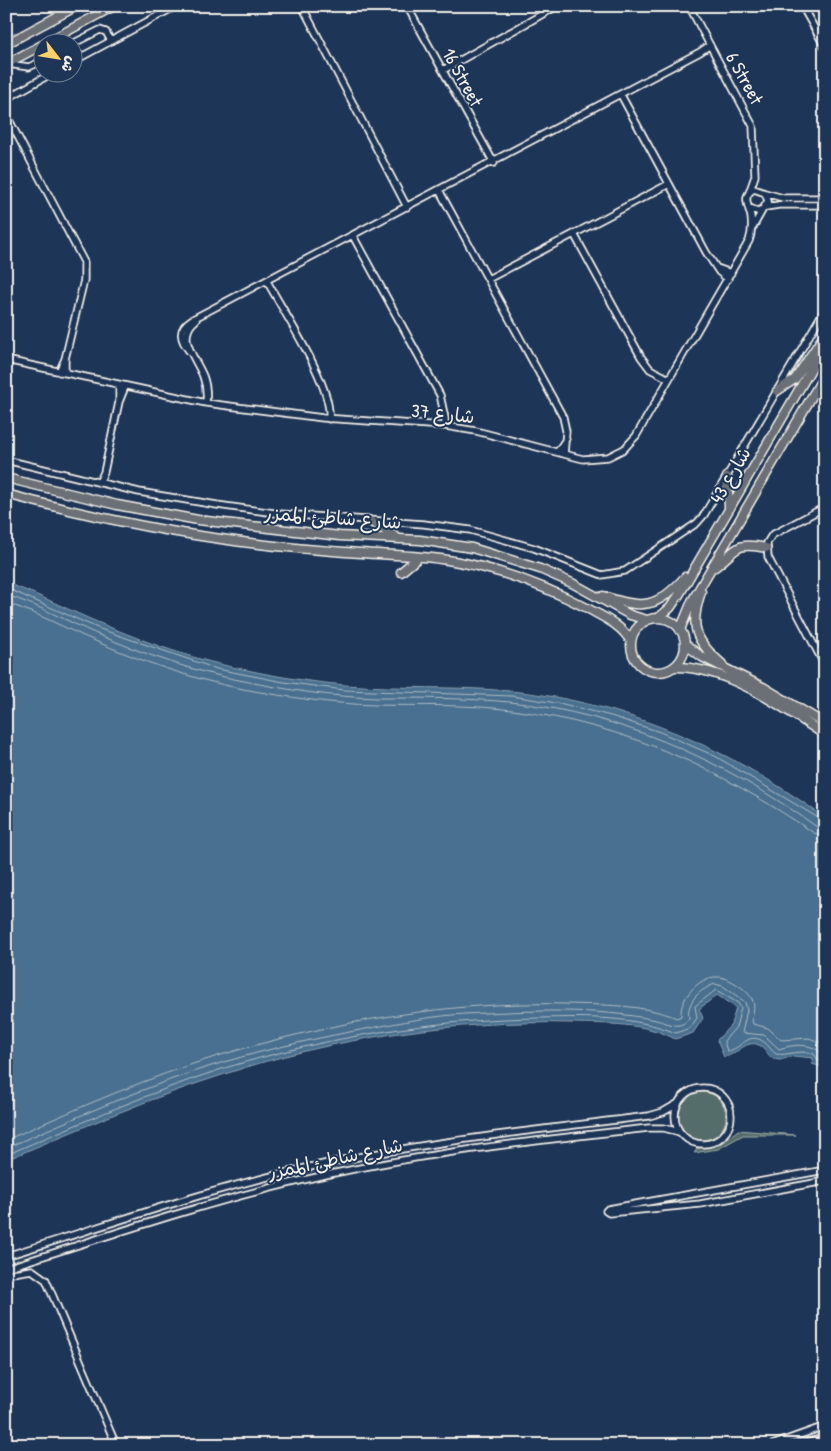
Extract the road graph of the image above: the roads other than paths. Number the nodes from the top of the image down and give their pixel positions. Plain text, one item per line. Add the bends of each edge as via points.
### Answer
1 (77, 6) edge
2 (103, 6) edge
3 (114, 6) edge
4 (176, 6) edge
5 (302, 6) edge
6 (407, 6) edge
7 (557, 6) edge
8 (689, 6) edge
9 (802, 6) edge
10 (821, 6) edge
11 (825, 12) edge
12 (63, 32) edge
13 (66, 32) edge
14 (82, 39) edge
15 (111, 41) junction
16 (6, 44) edge
17 (825, 47) edge
18 (711, 48) junction
19 (32, 50) edge
20 (82, 57) edge
21 (6, 64) edge
22 (32, 66) edge
23 (443, 70) junction
24 (36, 82) edge
25 (620, 94) junction
26 (6, 99) edge
27 (6, 114) edge
28 (494, 163) junction
29 (755, 171) junction
30 (669, 184) junction
31 (439, 190) junction
32 (749, 192) junction
33 (764, 192) junction
34 (825, 198) edge
35 (825, 205) edge
36 (407, 207) junction
37 (748, 207) junction
38 (765, 208) junction
39 (751, 231) junction
40 (574, 234) junction
41 (353, 236) junction
42 (729, 276) junction
43 (488, 280) junction
44 (267, 281) junction
45 (825, 309) edge
46 (825, 334) edge
47 (825, 345) edge
48 (6, 360) edge
49 (62, 373) junction
50 (825, 374) edge
51 (669, 379) junction
52 (122, 386) junction
53 (777, 392) junction
54 (203, 402) junction
55 (326, 418) junction
56 (442, 426) junction
57 (561, 452) junction
58 (6, 460) edge
59 (727, 477) junction
60 (6, 478) edge
61 (102, 484) junction
62 (6, 494) edge
63 (825, 507) edge
64 (729, 508) junction
65 (368, 520) junction
66 (398, 538) junction
67 (766, 548) junction
68 (419, 557) junction
69 (696, 565) junction
70 (401, 572) dead end
71 (709, 572) junction
72 (587, 591) junction
73 (658, 618) junction
74 (647, 620) junction
75 (680, 630) junction
76 (631, 642) junction
77 (685, 644) junction
78 (823, 658) edge
79 (825, 666) edge
80 (674, 667) junction
81 (728, 669) junction
82 (825, 724) edge
83 (825, 735) edge
84 (677, 1104) junction
85 (680, 1132) junction
86 (825, 1170) edge
87 (825, 1181) edge
88 (698, 1192) junction
89 (700, 1204) junction
90 (6, 1256) edge
91 (6, 1268) edge
92 (6, 1274) edge
93 (825, 1426) edge
94 (825, 1437) edge
95 (116, 1445) edge
96 (772, 1445) edge
97 (800, 1445) edge

1 - 16 main road
2 - 12 main road
3 - 13 main road
4 - 15 street
5 - 36 street
6 - 23 street, 16 Street
7 - 23 street
8 - 18 street, 6 Street
9 - 17 street
10 - 11 main road
14 - 15 street via 100,30 106,32
15 - 20 street
18 - 25 street
18 - 29 street, 6 Street via 750,118
19 - 21 main road
21 - 22 street
23 - 28 street, 16 Street
24 - 26 street
25 - 28 street
25 - 30 street
27 - 49 street via 84,262 84,280
28 - 31 street
29 - 32 street
29 - 33 street
30 - 40 street
30 - 42 street via 706,252 717,268
31 - 36 street
31 - 43 street
32 - 33 street via 754,189
32 - 37 street via 746,198
33 - 34 street via 783,198
33 - 38 street via 768,201
35 - 38 street
36 - 41 street
37 - 38 street via 757,211
37 - 39 street, شارع 37
38 - 39 street, شارع 37
39 - 42 street, شارع 37 via 747,246
40 - 43 street
40 - 51 street via 641,357 650,368
41 - 44 street
41 - 56 street via 440,395 444,414
42 - 51 street, شارع 37
43 - 57 street via 563,417 566,439
44 - 54 street via 182,328 182,341 203,375
44 - 55 street via 324,385 328,406
45 - 53 street
46 - 53 main road via 795,379
47 - 64 main road, شارع 43
48 - 49 street, شارع 37
49 - 52 street, شارع 37
50 - 71 main road, شارع 43
51 - 57 street, شارع 37 via 636,436 624,449 600,459 583,459
52 - 54 street, شارع 37
52 - 61 street
53 - 59 street
54 - 55 street, شارع 37
55 - 56 street, شارع 37
56 - 57 street, شارع 37 via 493,434
58 - 61 street
59 - 64 main road
59 - 65 street via 697,523 629,569 612,575 597,574 534,548 484,534 424,524
60 - 66 main road, شارع شاطئ الممزر via 98,501 198,520 311,534
61 - 65 street via 250,510
62 - 68 main road, شارع شاطئ الممزر via 195,536 303,549
63 - 67 street via 772,535
64 - 69 main road, شارع 43
65 - 66 main road
66 - 72 main road, شارع شاطئ الممزر via 489,552 540,569
67 - 71 main road via 737,546
67 - 78 street
68 - 70 main road
68 - 76 main road, شارع شاطئ الممزر via 477,566 534,584 603,617 621,629
69 - 72 main road via 667,596 648,604 629,605
69 - 73 main road, شارع 43 via 670,608
71 - 75 main road, شارع 43
71 - 81 main road via 695,612 696,630 704,648
72 - 74 main road, شارع شاطئ الممزر via 630,615
73 - 74 main road
73 - 75 main road via 671,622
74 - 76 main road via 637,627
75 - 77 main road
76 - 80 main road via 635,660 644,669 662,672
77 - 80 main road
77 - 81 main road via 702,657
78 - 79 street
80 - 83 main road via 698,668 717,674 784,708
81 - 82 main road
84 - 85 street via 674,1118
84 - 85 street via 688,1092 704,1087 720,1092 731,1112 728,1130 710,1144 693,1143
84 - 90 street, شارع شاطئ الممزر via 648,1116 472,1137 302,1169 153,1209
85 - 91 street, شارع شاطئ الممزر via 650,1128 474,1148 366,1166 227,1199
86 - 88 street
87 - 89 street
88 - 89 street via 695,1198
88 - 89 street via 608,1209 606,1212
92 - 95 street via 32,1270 46,1280
93 - 96 street
94 - 97 street

